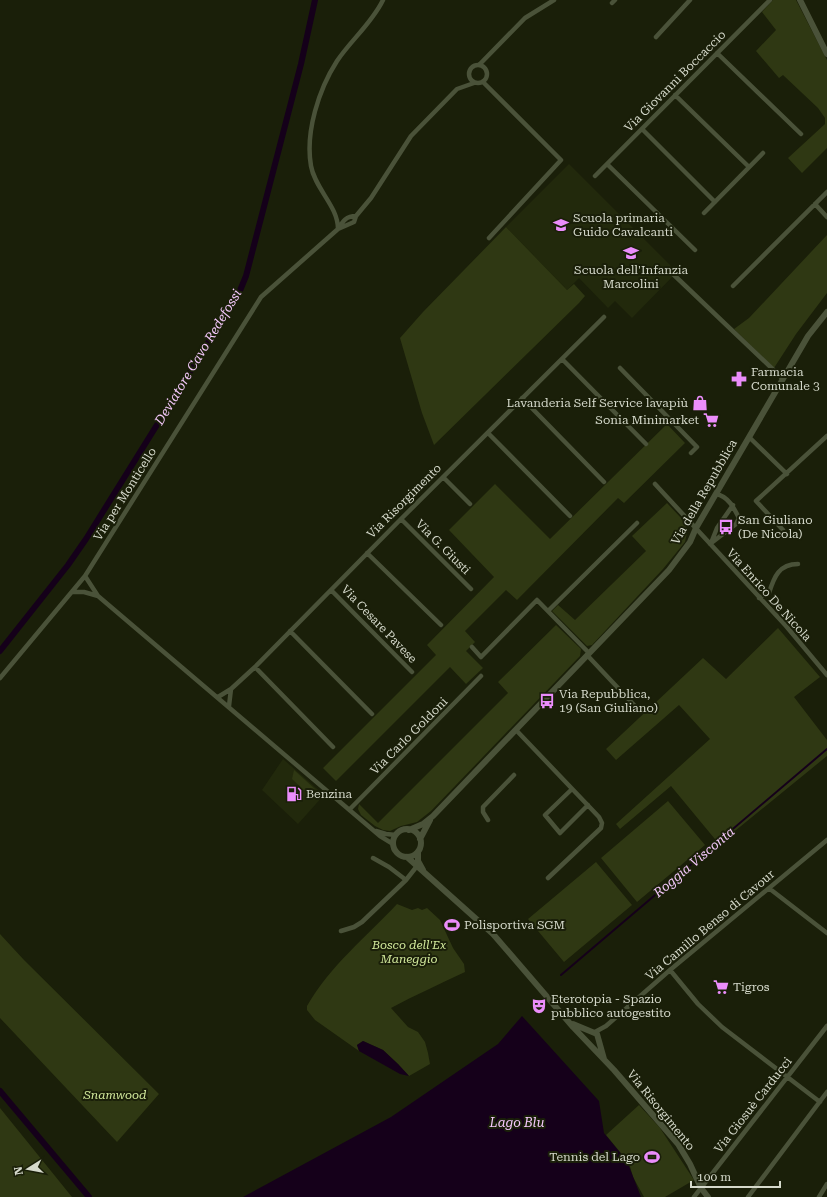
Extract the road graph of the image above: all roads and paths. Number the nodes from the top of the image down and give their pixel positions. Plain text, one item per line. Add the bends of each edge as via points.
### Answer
1 (383, 0) edge
2 (554, 0) edge
3 (690, 0) edge
4 (770, 0) edge
5 (800, 0) edge
6 (656, 38) dead end
7 (717, 53) junction
8 (827, 54) edge
9 (479, 65) junction
10 (483, 82) junction
11 (474, 83) junction
12 (675, 95) junction
13 (642, 129) junction
14 (801, 134) dead end
15 (763, 153) dead end
16 (607, 164) junction
17 (749, 167) junction
18 (595, 176) dead end
19 (827, 192) edge
20 (715, 202) junction
21 (815, 204) junction
22 (704, 213) dead end
23 (827, 217) edge
24 (338, 229) junction
25 (489, 238) dead end
26 (695, 250) dead end
27 (674, 275) dead end
28 (733, 286) dead end
29 (827, 312) edge
30 (604, 317) dead end
31 (822, 318) junction
32 (827, 323) edge
33 (562, 359) junction
34 (620, 368) dead end
35 (783, 379) junction
36 (522, 398) junction
37 (488, 434) junction
38 (827, 436) edge
39 (749, 437) junction
40 (646, 444) dead end
41 (690, 453) dead end
42 (787, 474) junction
43 (443, 477) junction
44 (604, 482) dead end
45 (655, 484) dead end
46 (716, 494) junction
47 (470, 504) dead end
48 (732, 506) junction
49 (570, 516) dead end
50 (401, 519) junction
51 (636, 523) dead end
52 (696, 528) junction
53 (783, 530) dead end
54 (710, 544) junction
55 (367, 554) junction
56 (798, 564) dead end
57 (85, 576) junction
58 (470, 589) dead end
59 (331, 590) junction
60 (73, 592) junction
61 (98, 596) junction
62 (759, 598) junction
63 (548, 611) junction
64 (441, 626) dead end
65 (290, 631) junction
66 (472, 647) dead end
67 (588, 654) junction
68 (255, 667) junction
69 (412, 672) dead end
70 (827, 675) edge
71 (481, 676) dead end
72 (0, 678) edge
73 (231, 689) junction
74 (218, 697) junction
75 (634, 705) dead end
76 (229, 706) junction
77 (372, 714) dead end
78 (516, 730) junction
79 (333, 747) dead end
80 (514, 775) dead end
81 (572, 789) junction
82 (588, 805) junction
83 (350, 809) junction
84 (433, 816) junction
85 (488, 820) dead end
86 (375, 830) junction
87 (409, 830) junction
88 (396, 835) junction
89 (420, 839) junction
90 (827, 840) edge
91 (393, 844) junction
92 (418, 852) junction
93 (407, 857) junction
94 (373, 858) dead end
95 (417, 866) junction
96 (423, 871) junction
97 (548, 878) dead end
98 (406, 880) junction
99 (770, 888) junction
100 (341, 931) dead end
101 (827, 933) edge
102 (670, 970) junction
103 (572, 1024) junction
104 (827, 1026) edge
105 (596, 1035) junction
106 (588, 1042) junction
107 (605, 1060) junction
108 (787, 1078) junction
109 (827, 1092) edge
110 (820, 1102) junction
111 (827, 1184) edge
112 (701, 1188) junction
113 (694, 1197) edge
114 (708, 1197) edge
115 (748, 1197) edge
116 (819, 1197) edge

1 - 24 street via 337,61 325,84 314,117 310,140 311,167 321,191 332,208
2 - 9 street via 525,18
3 - 6 street
4 - 7 street, Via Giovanni Boccaccio
5 - 8 street
7 - 12 street, Via Giovanni Boccaccio
7 - 14 street
9 - 10 street via 486,71
9 - 11 street via 473,66 469,71 469,77
10 - 11 street
10 - 25 street via 561,160
11 - 24 street, Via per Monticello via 457,89 411,136 371,198 356,216 345,219
12 - 13 street, Via Giovanni Boccaccio
12 - 17 street
13 - 16 street, Via Giovanni Boccaccio
13 - 20 street
15 - 17 street
16 - 18 street, Via Giovanni Boccaccio
16 - 26 street
17 - 20 street
19 - 21 street
20 - 22 street
21 - 23 street
21 - 28 street
24 - 57 street, Via per Monticello via 261,297
27 - 35 street
29 - 31 street, Via della Repubblica
30 - 33 street, Via Risorgimento
31 - 32 street
31 - 35 street, Via della Repubblica via 808,336
33 - 36 street, Via Risorgimento
33 - 40 street
34 - 41 street via 697,447
35 - 39 street, Via della Repubblica
36 - 37 street, Via Risorgimento
36 - 44 street
37 - 43 street, Via Risorgimento
37 - 49 street
38 - 42 street
39 - 42 street
39 - 46 street, Via della Repubblica
42 - 53 street via 756,501
43 - 47 street
43 - 50 street, Via Risorgimento
45 - 52 street, Via Enrico De Nicola
46 - 48 street via 722,495
46 - 52 street, Via della Repubblica
48 - 54 street
48 - 54 street via 739,518 736,524
50 - 55 street, Via Risorgimento
50 - 58 street, Via G. Giusti
51 - 63 street
52 - 54 street, Via Enrico De Nicola
52 - 67 street, Via della Repubblica via 690,542 669,570
54 - 62 street, Via Enrico De Nicola
55 - 59 street, Via Risorgimento
55 - 64 street
56 - 62 street via 790,564 783,568 769,593
57 - 60 street, Via per Monticello
57 - 61 street
59 - 65 street, Via Risorgimento
59 - 69 street, Via Cesare Pavese
60 - 61 street
60 - 72 street, Via per Monticello
61 - 74 street
62 - 70 street, Via Enrico De Nicola
63 - 66 street via 537,600 482,656
63 - 67 street
65 - 68 street, Via Risorgimento
65 - 77 street
67 - 75 street
67 - 78 street, Via della Repubblica
68 - 73 street, Via Risorgimento
68 - 79 street
71 - 83 street, Via Carlo Goldoni
73 - 74 street, Via Risorgimento
73 - 76 street
74 - 76 street
76 - 83 street
78 - 81 street
78 - 84 street, Via della Repubblica
80 - 85 street via 484,807 483,812
81 - 82 street
81 - 82 street via 545,815 560,833
82 - 97 street via 599,817 601,828
83 - 86 street
84 - 87 street, Via della Repubblica
84 - 89 street, Via della Repubblica
86 - 88 street
86 - 91 street via 382,838
87 - 88 street via 402,830
87 - 89 street via 416,833
88 - 91 street
89 - 92 street
90 - 99 street, Via Camillo Benso di Cavour
91 - 93 street via 397,853
92 - 93 street
92 - 96 street via 418,861
93 - 95 street, Via Risorgimento
94 - 98 street
95 - 96 street, Via Risorgimento
95 - 98 street
96 - 103 street, Via Risorgimento via 493,934
98 - 100 street via 362,922
99 - 101 street
99 - 102 street, Via Camillo Benso di Cavour
102 - 105 street, Via Camillo Benso di Cavour
102 - 108 street via 698,1004
103 - 105 street, Via Risorgimento
103 - 106 street, Via Risorgimento
104 - 108 street, Via Giosuè Carducci
105 - 106 street via 594,1044
105 - 106 street via 586,1035
105 - 107 street, Via Risorgimento
106 - 107 street, Via Risorgimento
107 - 112 street, Via Risorgimento via 678,1144
108 - 110 street
108 - 112 street, Via Giosuè Carducci
109 - 110 street
110 - 115 street
111 - 116 street
112 - 113 street, Via Giosuè Carducci
112 - 114 street, Via Risorgimento

